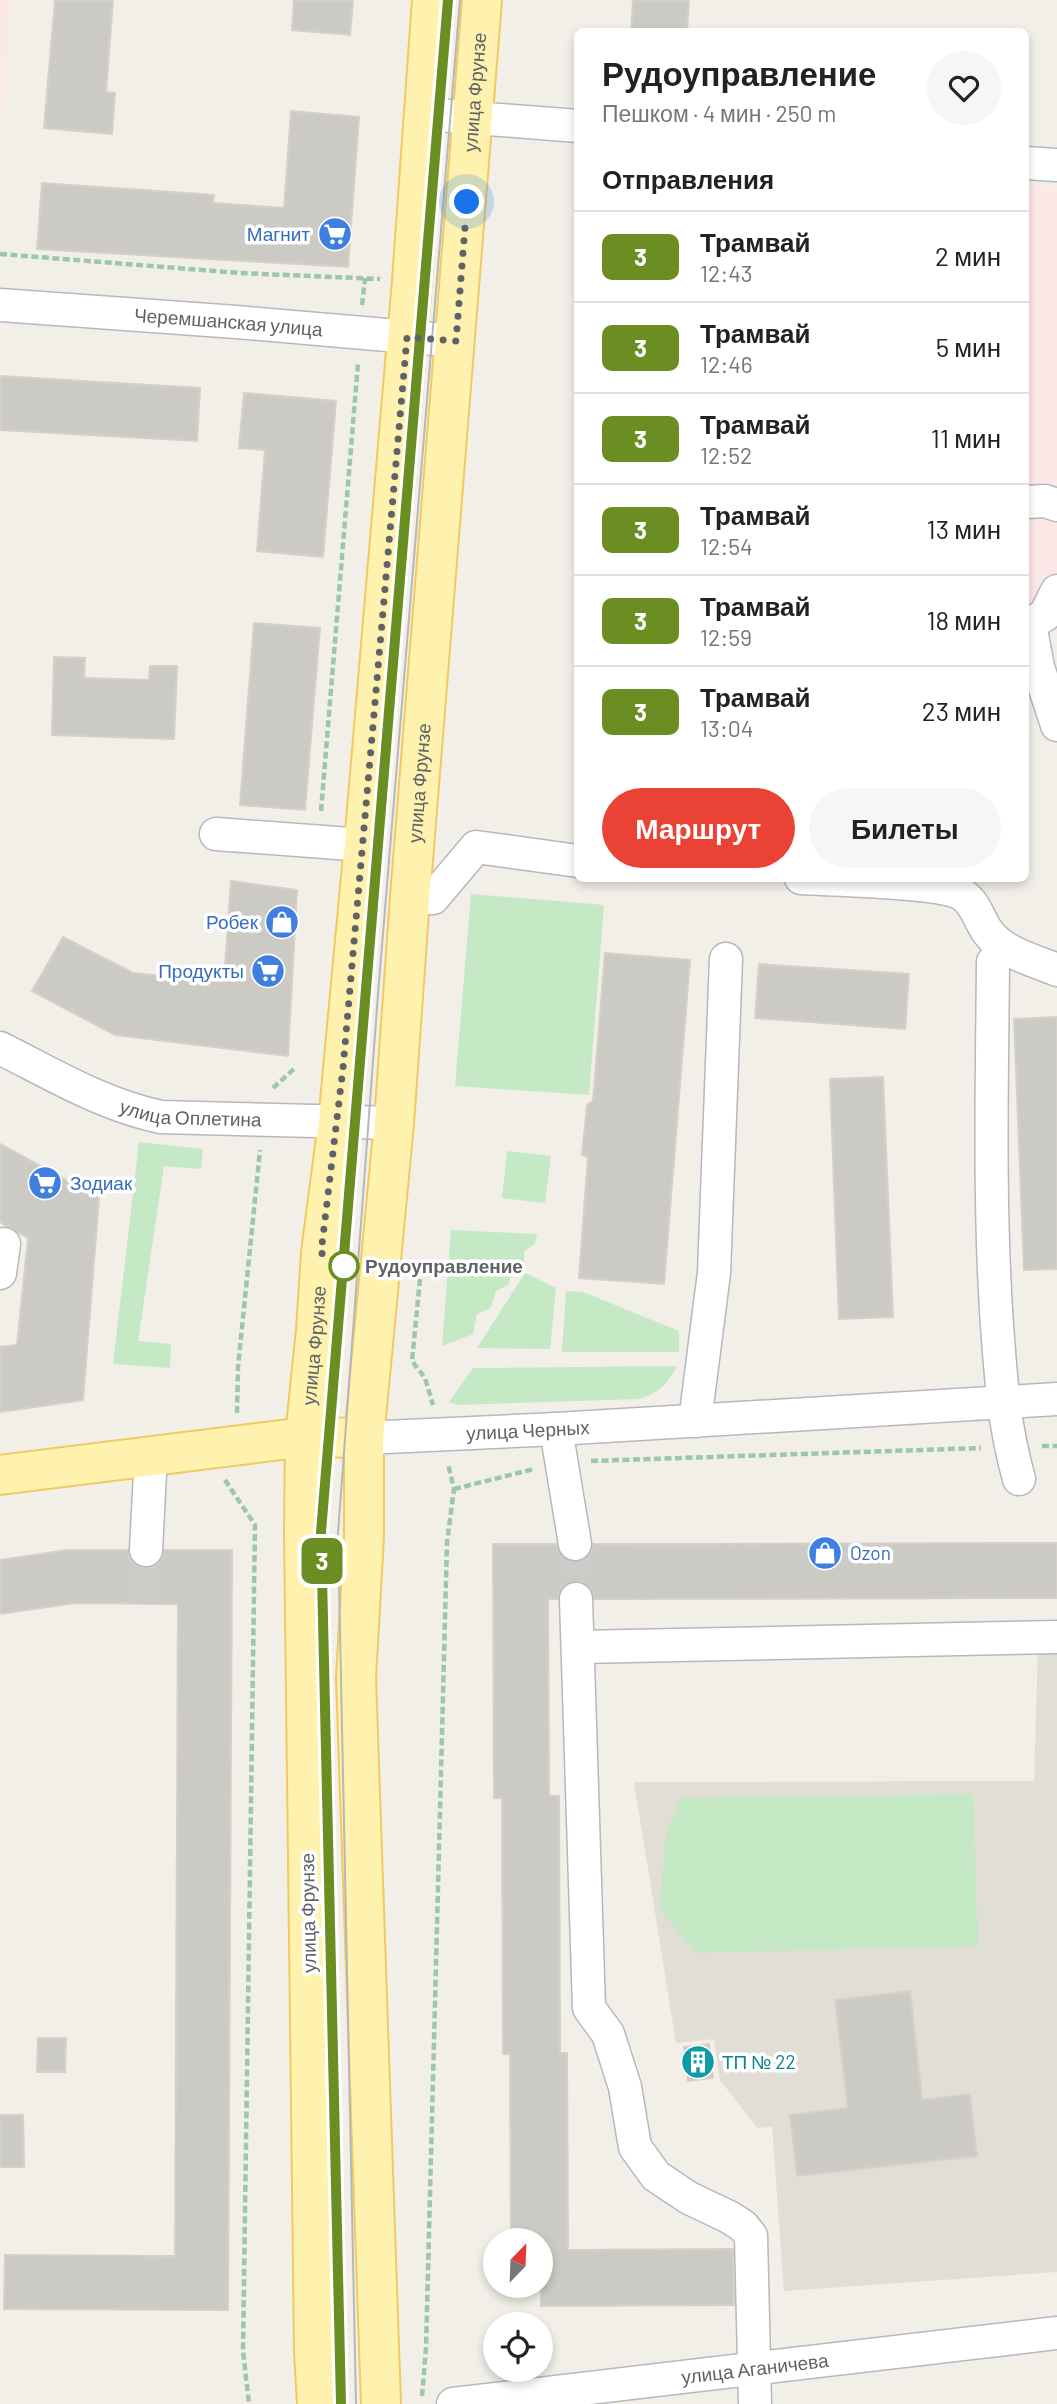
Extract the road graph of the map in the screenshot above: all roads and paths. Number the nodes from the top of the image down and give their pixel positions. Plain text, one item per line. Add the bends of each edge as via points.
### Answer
1 (432, 0) edge
2 (482, 0) edge
3 (424, 114) junction
4 (474, 118) junction
5 (574, 126) edge
6 (1029, 163) edge
7 (1057, 165) edge
8 (0, 254) edge
9 (365, 278) junction
10 (412, 281) junction
11 (0, 305) edge
12 (360, 332) junction
13 (407, 337) junction
14 (456, 341) junction
15 (1029, 502) edge
16 (1057, 505) edge
17 (1057, 591) edge
18 (1029, 623) edge
19 (1029, 627) edge
20 (1057, 725) edge
21 (216, 834) dead end
22 (318, 842) junction
23 (364, 845) junction
24 (574, 860) edge
25 (869, 882) edge
26 (410, 897) junction
27 (726, 959) dead end
28 (993, 962) dead end
29 (1057, 970) edge
30 (0, 1048) edge
31 (296, 1067) dead end
32 (264, 1121) junction
33 (338, 1123) junction
34 (394, 1123) junction
35 (1057, 1399) edge
36 (1002, 1402) junction
37 (695, 1421) junction
38 (556, 1429) junction
39 (304, 1437) junction
40 (365, 1438) junction
41 (233, 1445) junction
42 (1057, 1446) edge
43 (1010, 1447) junction
44 (150, 1454) junction
45 (560, 1462) junction
46 (0, 1475) edge
47 (1018, 1479) dead end
48 (454, 1489) dead end
49 (447, 1542) dead end
50 (575, 1544) tunnel mouth
51 (146, 1550) tunnel mouth
52 (576, 1599) tunnel mouth
53 (1057, 1637) edge
54 (579, 1647) junction
55 (1057, 2333) edge
56 (754, 2368) junction
57 (489, 2402) edge
58 (249, 2404) edge
59 (317, 2404) edge
60 (381, 2404) edge
61 (421, 2404) edge
62 (453, 2404) edge
63 (755, 2404) edge

1 - 3 main road, улица Фрунзе
2 - 4 main road, улица Фрунзе
3 - 4 street
3 - 10 main road, улица Фрунзе
4 - 5 street
4 - 14 main road, улица Фрунзе
6 - 7 street
8 - 9 path
9 - 10 path
9 - 12 path
10 - 13 main road, улица Фрунзе
11 - 12 street, Черемшанская улица
12 - 13 street, Черемшанская улица
12 - 22 path
13 - 14 street, Черемшанская улица
13 - 23 main road, улица Фрунзе
14 - 26 main road, улица Фрунзе
15 - 16 street
17 - 18 street via 1045,615
19 - 20 street
21 - 22 street
22 - 23 street
23 - 33 main road, улица Фрунзе
24 - 26 street via 477,846 433,898
25 - 29 street via 937,886 962,894 997,943
26 - 34 main road, улица Фрунзе
27 - 37 street via 714,1273
28 - 36 street via 992,1241
30 - 32 street, улица Оплетина via 135,1112
31 - 32 path via 267,1093
32 - 33 street, улица Оплетина
32 - 41 path
33 - 34 street, улица Оплетина
33 - 39 main road, улица Фрунзе
34 - 40 main road, улица Фрунзе
35 - 36 street, улица Черных
36 - 37 street, улица Черных
36 - 43 street
37 - 38 street, улица Черных
38 - 40 street, улица Черных
38 - 45 street
39 - 40 main road, улица Черных
39 - 41 main road, улица Черных
39 - 59 main road, улица Фрунзе
40 - 60 main road, улица Фрунзе via 356,1678
41 - 44 main road, улица Черных
41 - 58 path via 225,1482 254,1525 243,2351
42 - 43 path
43 - 45 path
43 - 47 street
44 - 46 main road, улица Черных
44 - 51 street
45 - 48 path
45 - 50 street
49 - 61 path
52 - 54 street
53 - 54 street
54 - 56 street via 589,2008 608,2034 625,2087 635,2147 656,2176 729,2217 751,2236
55 - 56 street, улица Аганичева
56 - 57 street, улица Аганичева
56 - 63 street
57 - 62 street, улица Аганичева

